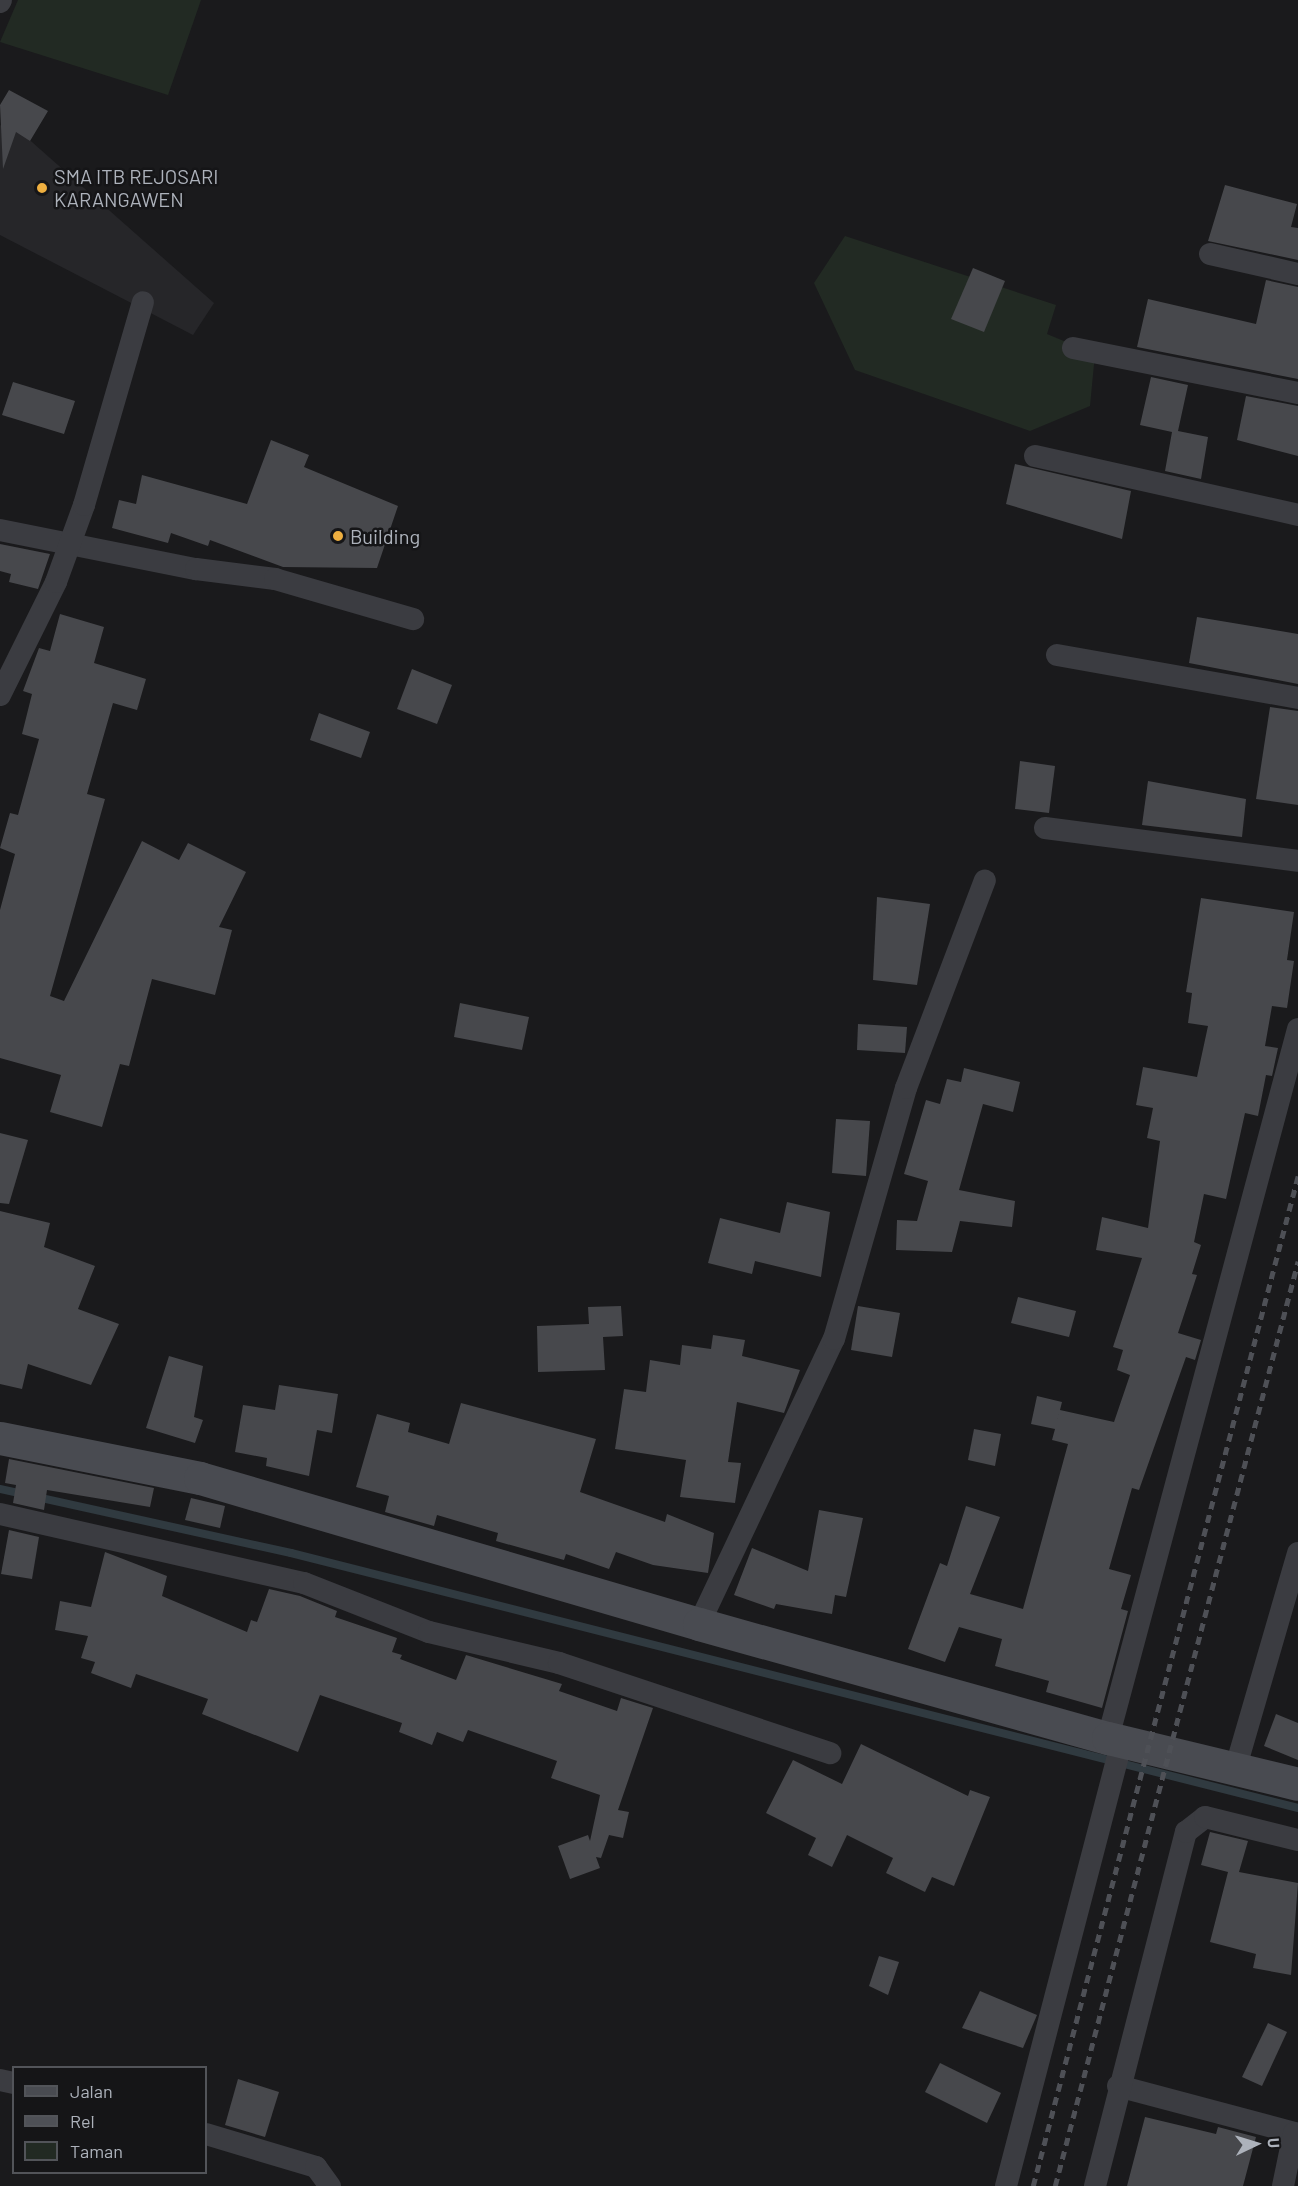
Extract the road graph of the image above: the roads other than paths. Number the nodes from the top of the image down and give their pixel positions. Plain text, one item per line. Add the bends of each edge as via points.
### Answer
1 (1210, 254) dead end
2 (1298, 274) edge
3 (143, 302) dead end
4 (1073, 348) dead end
5 (1298, 393) edge
6 (1035, 456) dead end
7 (1298, 515) edge
8 (0, 530) edge
9 (70, 543) junction
10 (413, 619) dead end
11 (1057, 655) dead end
12 (0, 695) edge
13 (1298, 698) edge
14 (1045, 828) dead end
15 (1298, 861) edge
16 (985, 880) dead end
17 (1298, 1029) edge
18 (0, 1438) edge
19 (0, 1514) edge
20 (1298, 1553) edge
21 (699, 1624) junction
22 (1115, 1745) junction
23 (830, 1753) dead end
24 (1235, 1770) junction
25 (1298, 1784) edge
26 (1298, 1840) edge
27 (1118, 2086) junction
28 (1296, 2133) edge
29 (207, 2134) edge
30 (330, 2186) edge
31 (1006, 2186) edge
32 (1095, 2186) edge
33 (1283, 2186) edge

1 - 2 street
3 - 9 street
4 - 5 street
6 - 7 street
8 - 9 street
9 - 10 street via 285,581 333,600
9 - 12 street
11 - 13 street
14 - 15 street
16 - 21 street via 906,1088 834,1339
17 - 22 street
18 - 21 main road via 190,1475
19 - 23 street via 304,1583 429,1632 559,1663
20 - 24 street
21 - 22 main road
22 - 24 main road
22 - 31 street via 1109,1786
24 - 25 main road
26 - 27 street via 1205,1817 1186,1832
27 - 28 street
27 - 32 street
28 - 33 street
29 - 30 street via 316,2167

